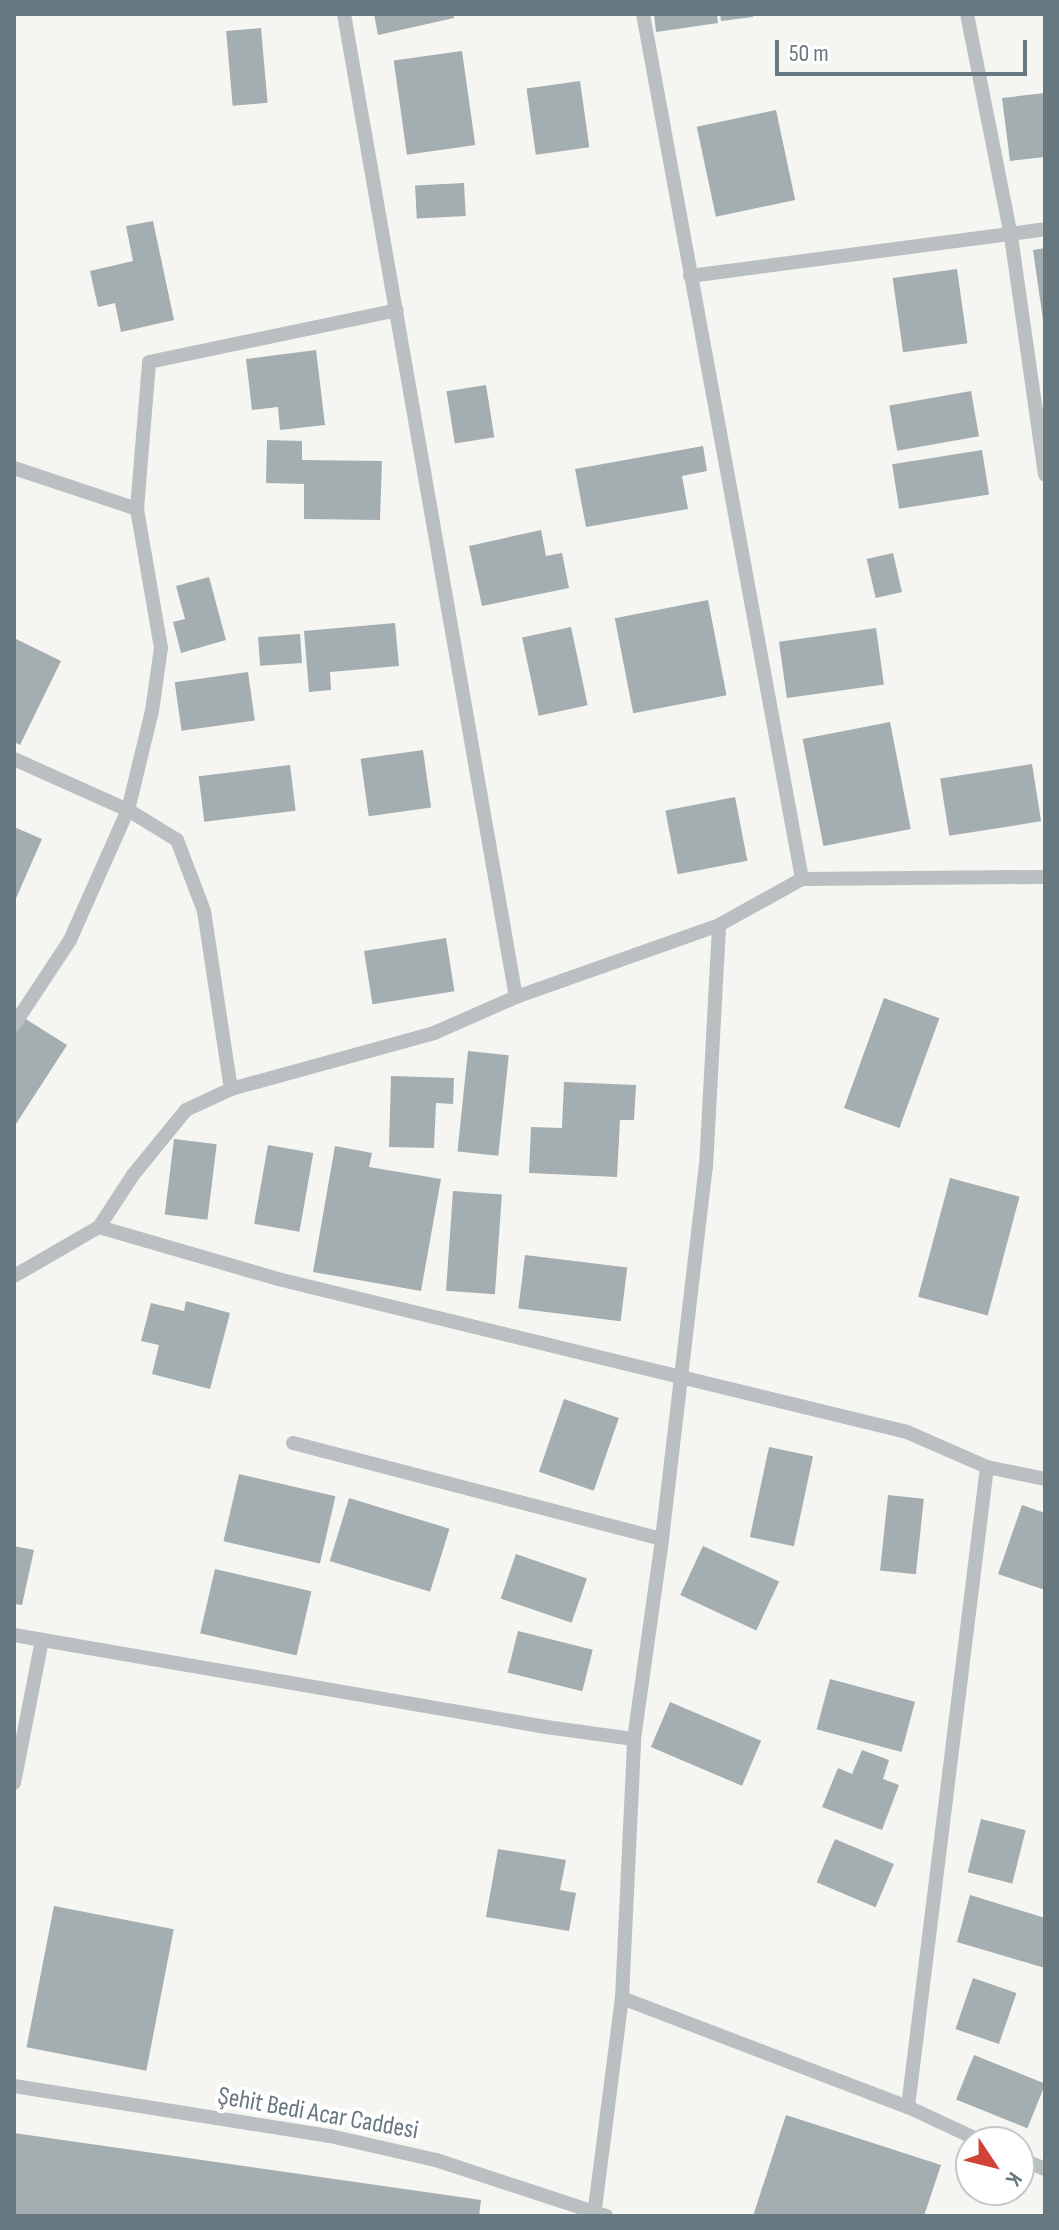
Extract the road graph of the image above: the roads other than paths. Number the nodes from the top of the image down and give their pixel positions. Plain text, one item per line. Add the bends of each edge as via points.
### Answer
1 (344, 14) edge
2 (643, 14) edge
3 (967, 14) edge
4 (1045, 229) edge
5 (1011, 236) junction
6 (690, 276) junction
7 (397, 310) junction
8 (14, 468) edge
9 (1045, 475) edge
10 (137, 509) junction
11 (14, 759) edge
12 (128, 810) junction
13 (1045, 877) edge
14 (802, 879) junction
15 (719, 925) junction
16 (516, 997) junction
17 (14, 1025) edge
18 (231, 1089) junction
19 (99, 1227) junction
20 (14, 1276) edge
21 (681, 1378) junction
22 (293, 1443) dead end
23 (987, 1467) junction
24 (1045, 1479) edge
25 (662, 1539) junction
26 (14, 1635) edge
27 (42, 1640) junction
28 (634, 1739) junction
29 (14, 1783) edge
30 (622, 1998) junction
31 (14, 2086) edge
32 (908, 2107) junction
33 (955, 2129) edge
34 (599, 2215) edge

1 - 7 street
2 - 6 street
3 - 5 street
4 - 5 street
5 - 6 street
5 - 9 street
6 - 14 street
7 - 10 street via 149,362
7 - 16 street
8 - 10 street
10 - 12 street via 161,648
11 - 12 street
12 - 17 street via 70,940
12 - 18 street via 177,840 204,911
13 - 14 street
14 - 15 street
15 - 16 street
15 - 21 street via 706,1167
16 - 18 street via 434,1033
18 - 19 street via 186,1110
19 - 20 street
19 - 21 street via 278,1279
21 - 23 street via 907,1432
21 - 25 street
22 - 25 street
23 - 24 street
23 - 32 street
25 - 28 street
26 - 27 street
27 - 28 street
27 - 29 street
28 - 30 street
30 - 32 street
30 - 34 street
31 - 34 street, Şehit Bedi Acar Caddesi via 330,2136 436,2160
32 - 33 street

